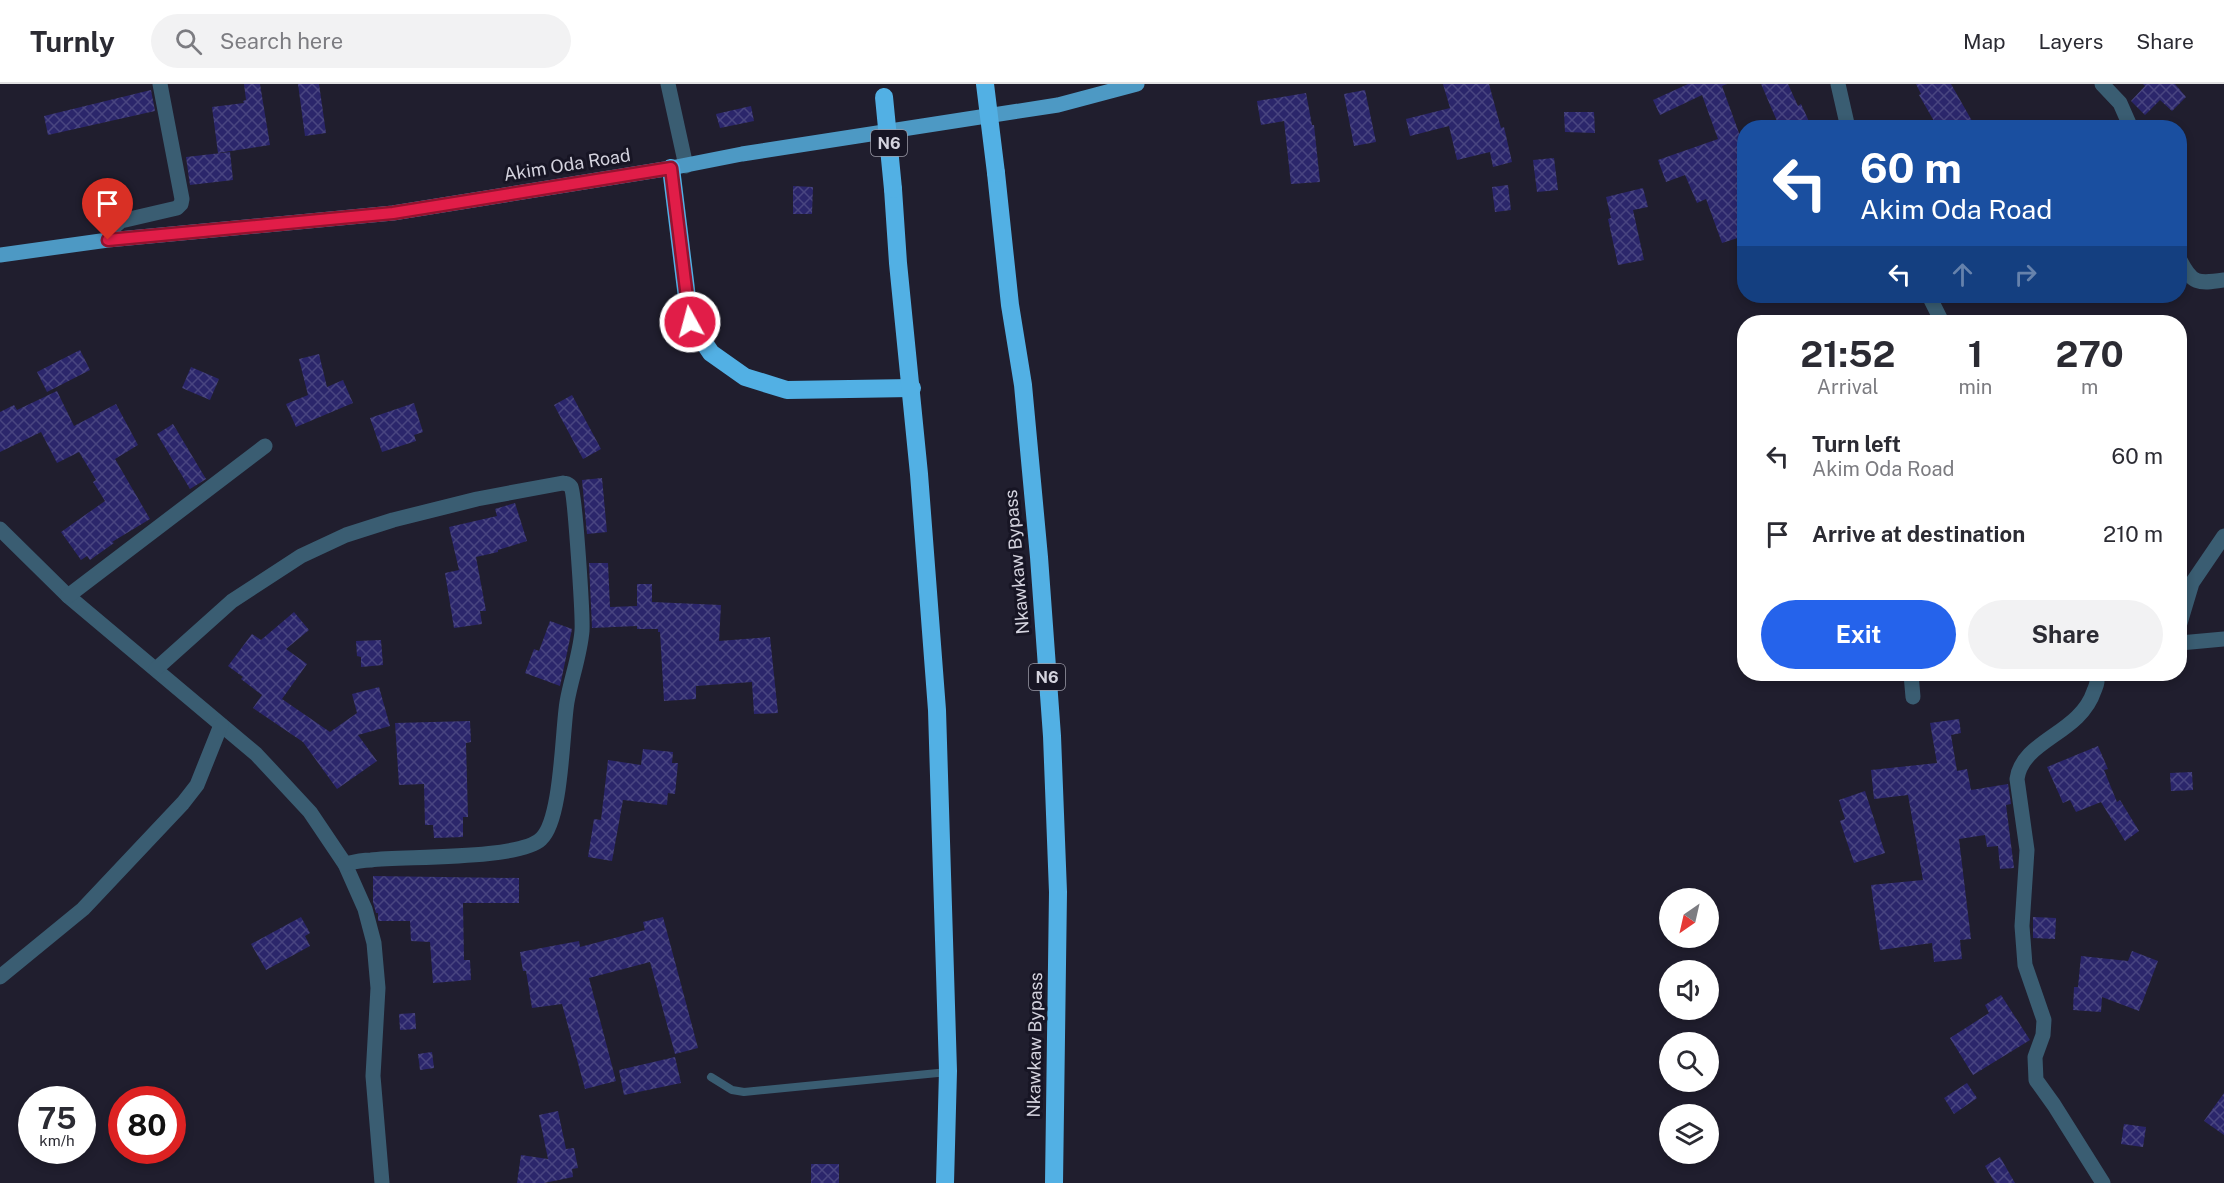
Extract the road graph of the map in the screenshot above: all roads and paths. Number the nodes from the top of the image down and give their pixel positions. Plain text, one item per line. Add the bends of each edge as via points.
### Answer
1 (160, 84) edge
2 (668, 84) edge
3 (986, 84) edge
4 (1136, 84) edge
5 (1838, 84) edge
6 (2102, 84) edge
7 (883, 90) edge
8 (1846, 120) edge
9 (2127, 120) edge
10 (679, 167) junction
11 (108, 240) junction
12 (0, 255) edge
13 (2187, 270) edge
14 (2224, 280) edge
15 (912, 388) junction
16 (266, 446) dead end
17 (0, 529) edge
18 (2224, 536) edge
19 (68, 596) junction
20 (2187, 600) edge
21 (2224, 639) edge
22 (2187, 642) edge
23 (156, 669) junction
24 (1912, 681) edge
25 (2099, 681) edge
26 (1913, 697) dead end
27 (221, 725) junction
28 (345, 864) junction
29 (0, 977) edge
30 (948, 1071) junction
31 (711, 1077) dead end
32 (382, 1183) edge
33 (945, 1183) edge
34 (1054, 1183) edge
35 (2103, 1183) edge

1 - 11 street via 181,204 121,221
2 - 10 street
3 - 34 highway, Nkawkaw Bypass / N6, bridge via 1010,306 1023,385 1052,736 1058,892
4 - 10 main road, Akim Oda Road via 1059,105
5 - 8 street
6 - 9 street via 2120,103
7 - 15 highway, N6, bridge
10 - 11 main road, Akim Oda Road via 393,213
10 - 15 highway via 690,322 711,353 745,377 787,390
11 - 12 main road, Akim Oda Road
13 - 14 street via 2194,281
15 - 30 highway, N6 via 937,710
16 - 19 street
17 - 19 street
18 - 20 street via 2192,583
19 - 23 street
21 - 22 street
23 - 27 street
23 - 28 street via 232,601 301,556 346,535 477,499 563,483 571,487 582,631 567,703 559,788 542,839 504,852
24 - 26 street
25 - 35 street via 2090,704 2078,718 2025,757 2017,779 2027,850 2022,926 2025,965 2044,1020 2035,1057 2036,1080
27 - 28 street via 256,753 310,812
27 - 29 street via 197,785 183,803 82,909
28 - 32 street via 365,909 374,943 378,988 373,1076
30 - 31 lane via 744,1092 732,1090
30 - 33 highway, N6

